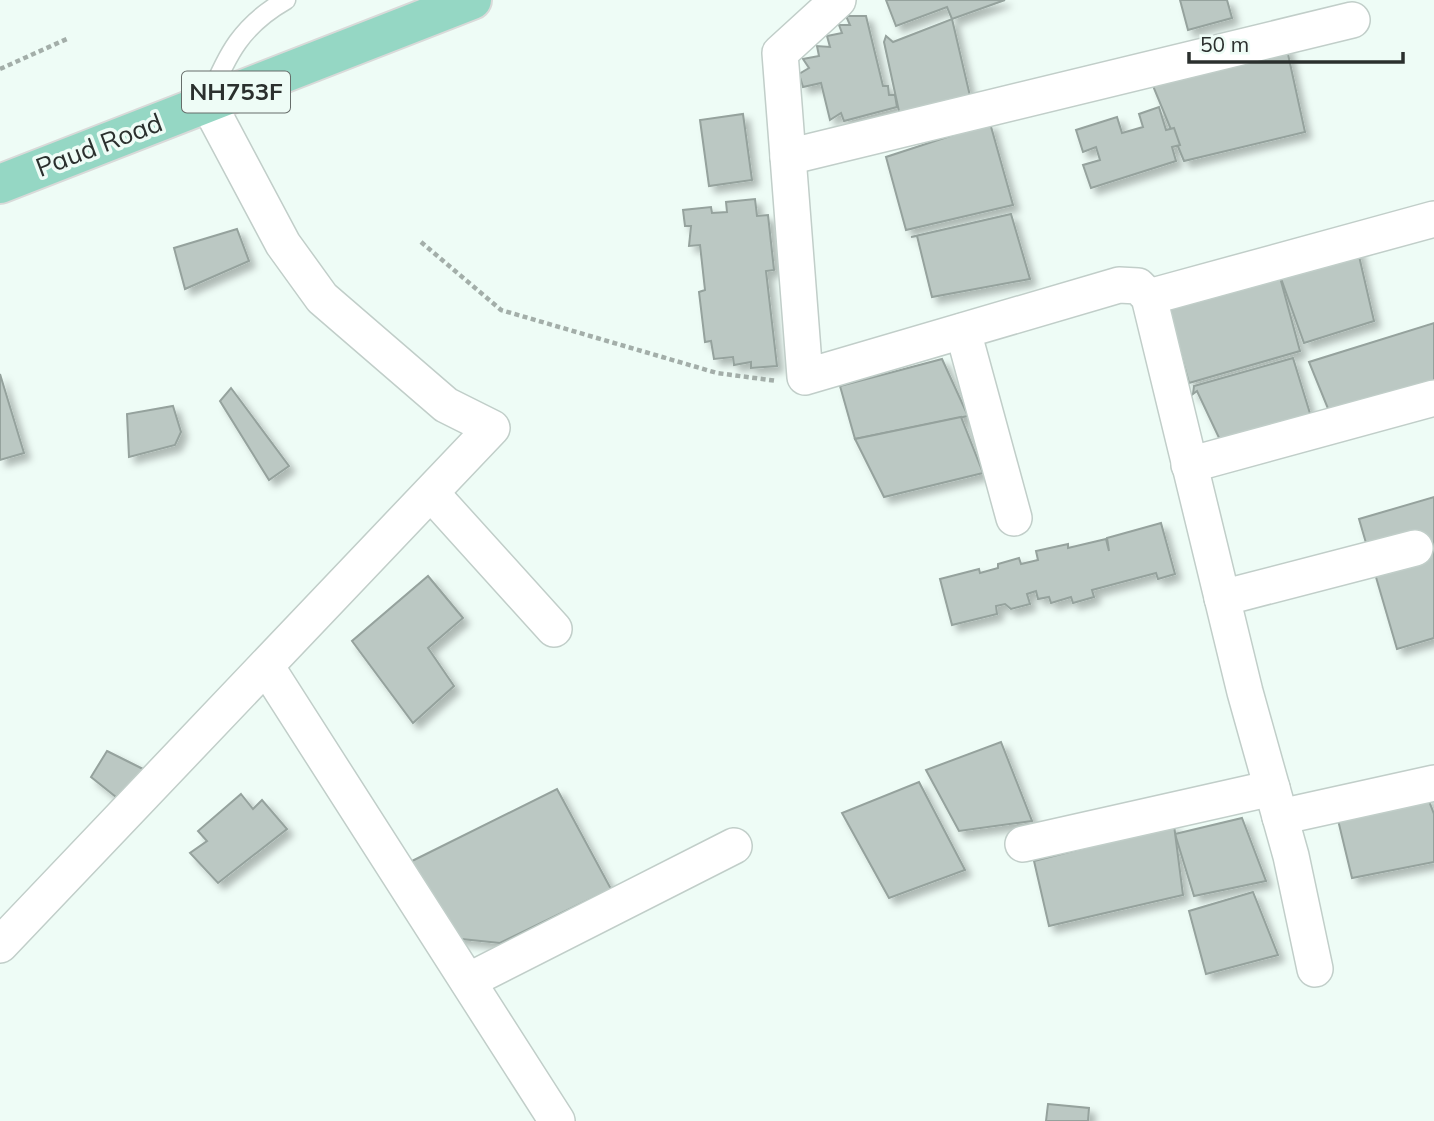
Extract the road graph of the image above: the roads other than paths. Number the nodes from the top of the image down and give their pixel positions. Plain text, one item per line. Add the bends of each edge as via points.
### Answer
1 (286, 0) edge
2 (472, 0) edge
3 (838, 0) edge
4 (1352, 20) dead end
5 (208, 103) junction
6 (788, 157) junction
7 (0, 184) edge
8 (1434, 219) edge
9 (1149, 297) junction
10 (963, 331) junction
11 (1434, 398) edge
12 (1189, 465) junction
13 (431, 493) junction
14 (1014, 518) dead end
15 (1415, 548) dead end
16 (1222, 598) junction
17 (554, 629) dead end
18 (266, 666) junction
19 (1434, 783) edge
20 (1276, 803) junction
21 (1023, 844) dead end
22 (734, 846) dead end
23 (0, 946) edge
24 (1315, 969) dead end
25 (468, 981) junction
26 (556, 1121) edge

1 - 5 lane via 238,38 223,62
2 - 5 main road, Paud Road / NH753F
3 - 6 street via 780,52
4 - 6 street
5 - 7 main road, Paud Road / NH753F
5 - 13 street via 283,244 322,298 446,405 492,428
6 - 10 street via 805,377
8 - 9 street
9 - 10 street via 1138,286 1119,285
9 - 12 street
10 - 14 street
11 - 12 street
12 - 16 street
13 - 17 street
13 - 18 street
15 - 16 street
16 - 20 street
18 - 23 street
18 - 25 street
19 - 20 street
20 - 21 street
20 - 24 street
22 - 25 street
25 - 26 street

